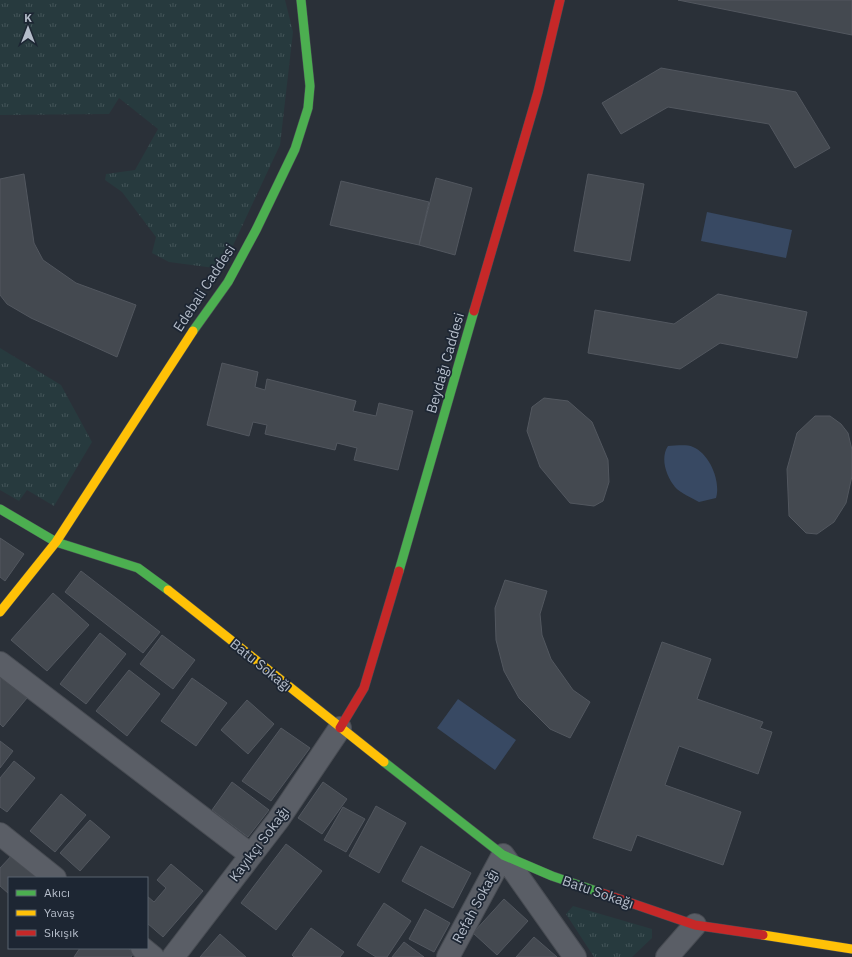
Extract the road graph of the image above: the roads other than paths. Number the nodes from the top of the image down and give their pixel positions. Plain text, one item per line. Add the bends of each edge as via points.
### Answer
1 (300, 0) edge
2 (560, 0) edge
3 (0, 509) edge
4 (56, 542) junction
5 (0, 612) edge
6 (0, 663) edge
7 (340, 728) junction
8 (0, 834) edge
9 (251, 855) junction
10 (503, 855) junction
11 (54, 877) edge
12 (695, 925) junction
13 (143, 949) edge
14 (852, 949) edge
15 (153, 957) edge
16 (173, 957) edge
17 (448, 957) edge
18 (575, 957) edge
19 (667, 957) edge

1 - 4 street, Edebali Caddesi via 310,86 308,108 295,149 228,282 196,326
2 - 7 street, Beydağı Caddesi via 538,92 364,688
3 - 4 street, Batu Sokağı
4 - 5 street, Edebali Caddesi
4 - 7 street, Batu Sokağı via 138,568
6 - 9 street
7 - 9 street, Kayıkçı Sokağı via 278,820
7 - 10 street, Batu Sokağı
8 - 11 street
9 - 16 street, Kayıkçı Sokağı
10 - 12 street, Batu Sokağı via 552,876
10 - 17 street, Refah Sokağı
10 - 18 street, Batu Sokağı
12 - 14 street, Batu Sokağı
12 - 19 street
13 - 15 street

